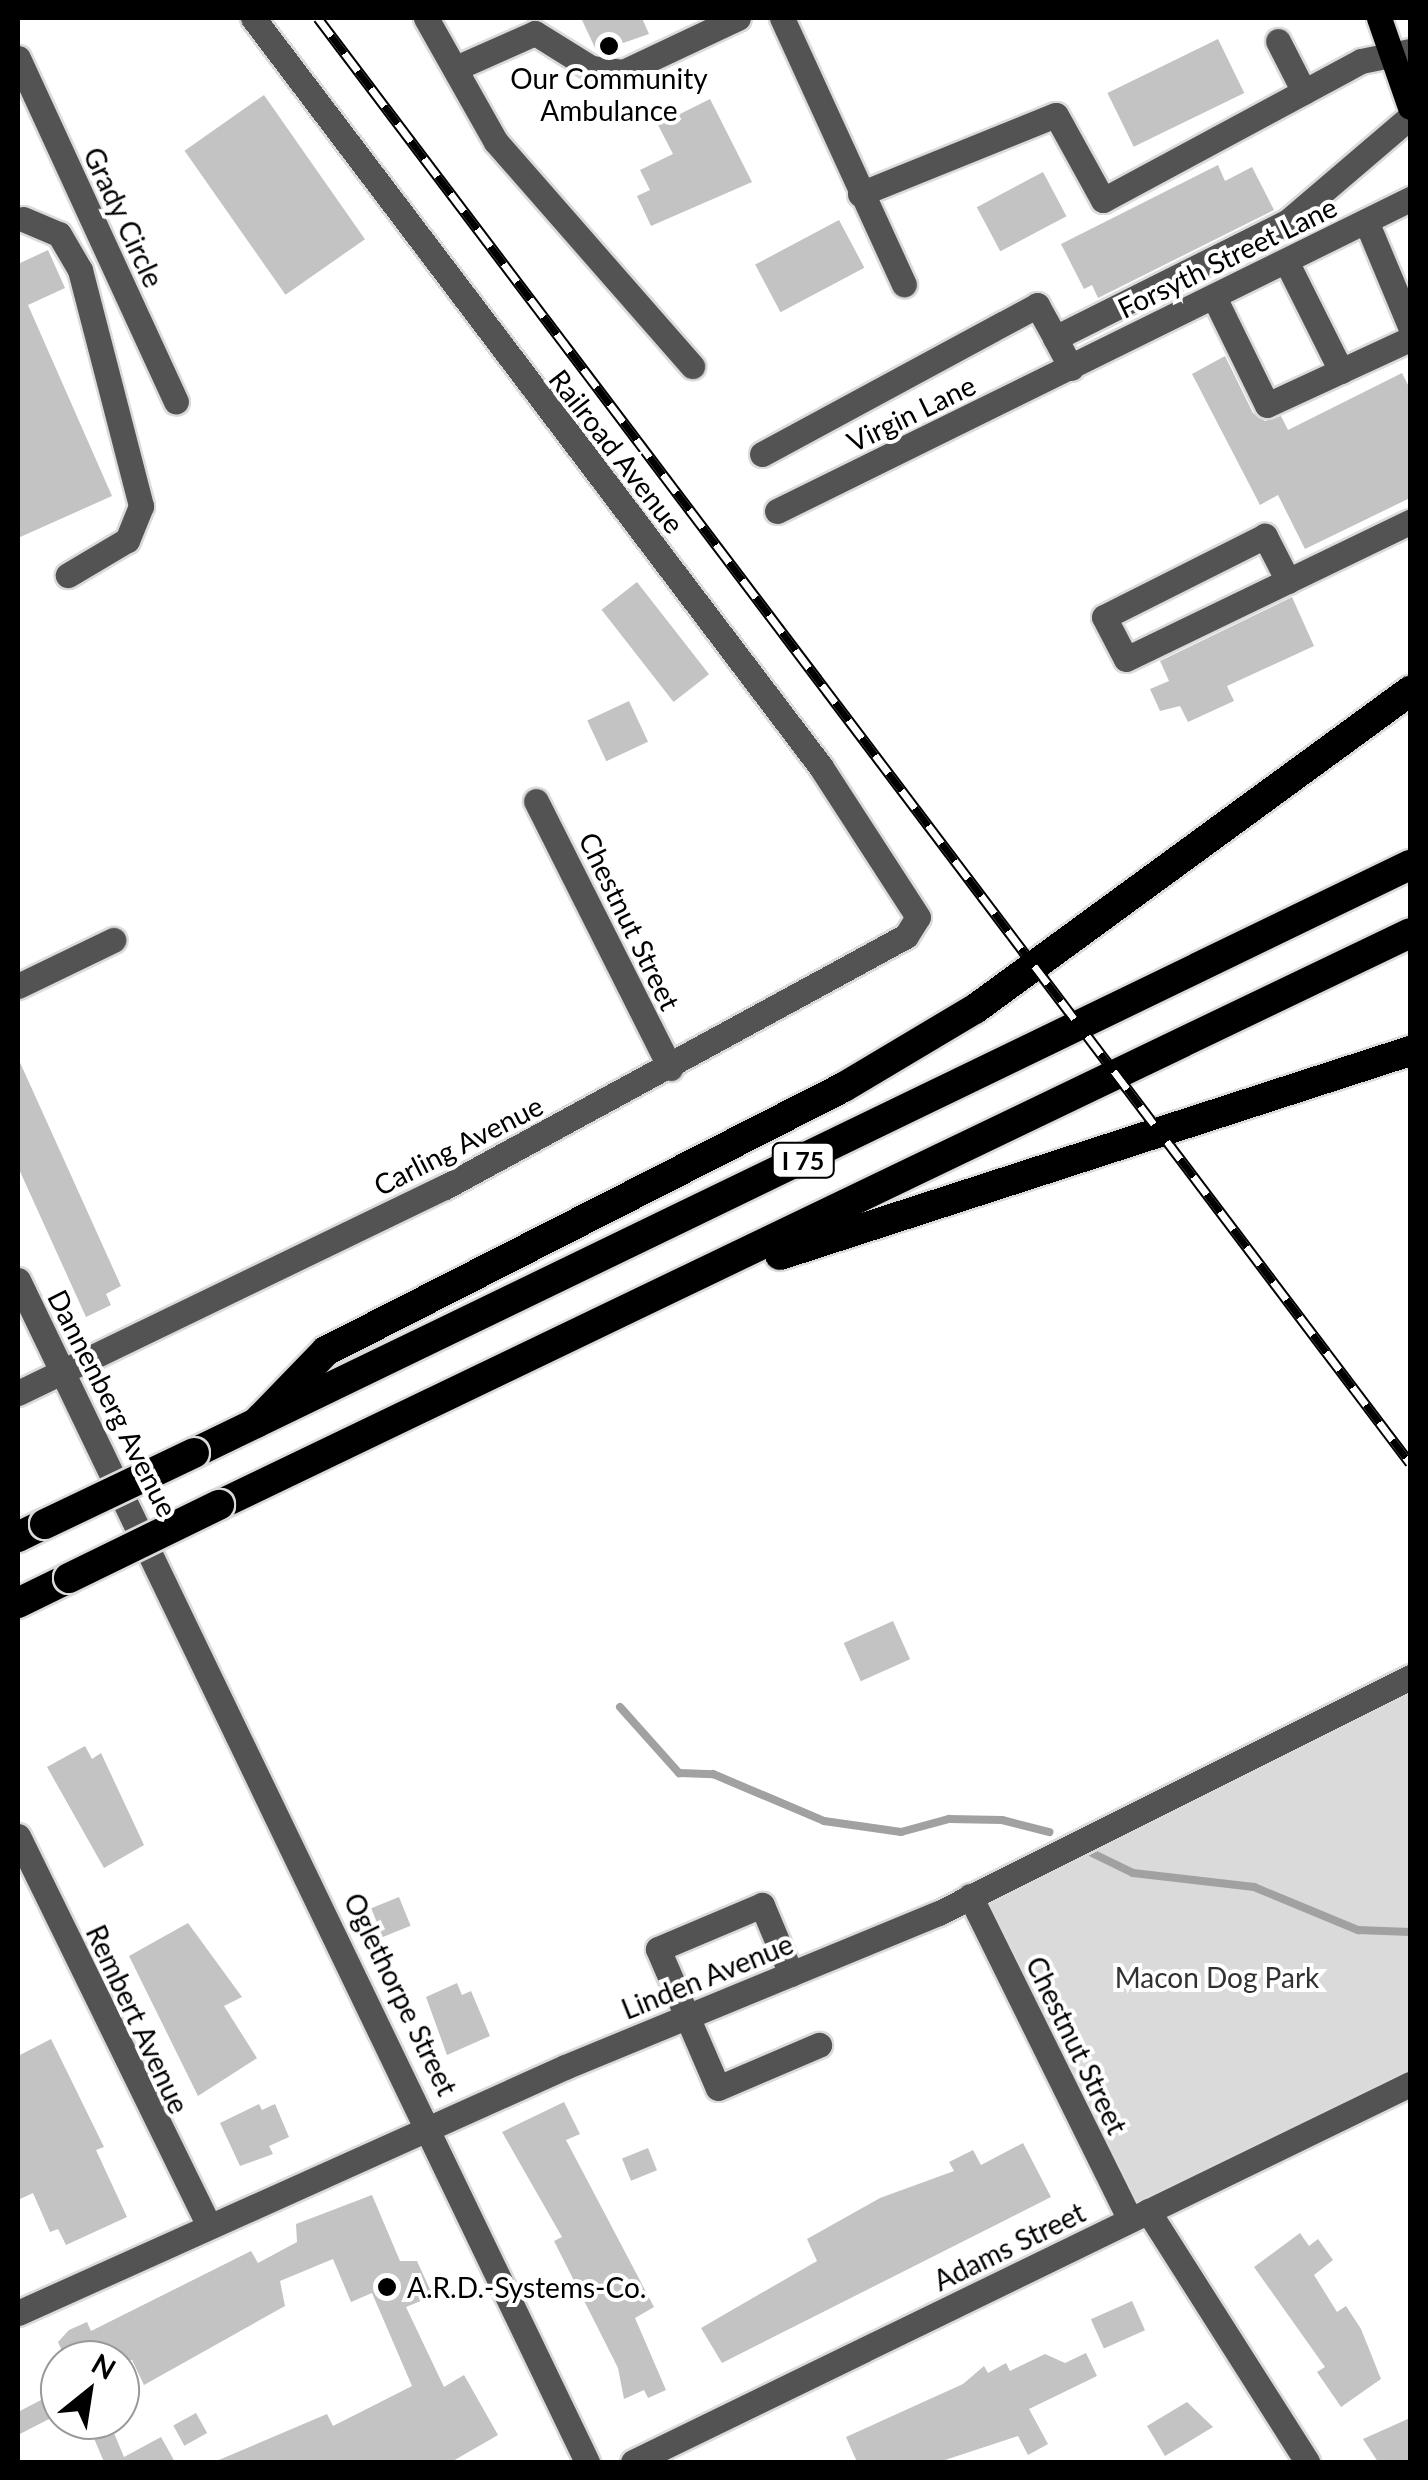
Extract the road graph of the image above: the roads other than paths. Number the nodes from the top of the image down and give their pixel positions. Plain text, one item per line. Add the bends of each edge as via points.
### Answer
1 (253, 18) edge
2 (426, 18) edge
3 (738, 18) edge
4 (782, 18) edge
5 (1379, 18) edge
6 (1278, 41) dead end
7 (1402, 55) edge
8 (18, 58) edge
9 (456, 68) junction
10 (1304, 92) junction
11 (1410, 107) edge
12 (1410, 117) edge
13 (860, 194) junction
14 (1410, 199) edge
15 (19, 216) edge
16 (1366, 221) junction
17 (1286, 261) junction
18 (904, 284) dead end
19 (1214, 296) junction
20 (1410, 326) edge
21 (1055, 338) junction
22 (1410, 339) edge
23 (692, 366) dead end
24 (1071, 368) junction
25 (1341, 371) junction
26 (176, 401) dead end
27 (762, 454) dead end
28 (777, 511) dead end
29 (1410, 522) edge
30 (68, 575) dead end
31 (1288, 581) junction
32 (1410, 692) edge
33 (536, 801) dead end
34 (1410, 864) edge
35 (915, 929) joint
36 (1410, 933) edge
37 (114, 940) dead end
38 (18, 986) edge
39 (1410, 1051) edge
40 (670, 1068) junction
41 (700, 1278) junction
42 (18, 1280) edge
43 (62, 1372) junction
44 (18, 1393) edge
45 (256, 1423) junction
46 (31, 1530) edge
47 (155, 1554) joint
48 (18, 1604) edge
49 (1410, 1677) edge
50 (18, 1836) edge
51 (970, 1896) junction
52 (791, 1974) junction
53 (687, 2016) junction
54 (820, 2045) dead end
55 (1410, 2084) edge
56 (431, 2126) junction
57 (1139, 2216) junction
58 (208, 2226) junction
59 (18, 2312) edge
60 (587, 2462) edge
61 (633, 2462) edge
62 (1306, 2462) edge

1 - 35 street, Railroad Avenue via 821,767 918,917
2 - 9 street
3 - 9 street via 623,72 591,68 535,33
4 - 13 street
5 - 7 main road
6 - 10 street
7 - 10 street via 1361,62
7 - 11 main road
8 - 26 street, Grady Circle
9 - 23 street via 496,142
10 - 13 street via 1103,200 1056,115
12 - 21 street via 1287,222
13 - 18 street
14 - 16 street, Forsyth Street Lane
15 - 30 street via 59,234 80,270 140,506 127,540
16 - 17 street, Forsyth Street Lane
16 - 20 street
17 - 19 street, Forsyth Street Lane
17 - 25 street
19 - 24 street, Forsyth Street Lane
19 - 25 street via 1267,405
21 - 24 street
21 - 27 street via 1037,305
22 - 25 street
24 - 28 street, Virgin Lane
29 - 31 street
31 - 31 street via 1126,659 1104,617 1264,536
32 - 45 highway via 976,1009 844,1087 326,1351
33 - 40 street, Chestnut Street
34 - 45 highway, I 75
35 - 40 street, Carling Avenue
36 - 41 highway, I 75
37 - 38 street
39 - 41 highway
40 - 43 street, Carling Avenue
41 - 48 highway, I 75, bridge
42 - 43 street, Dannenberg Avenue
43 - 44 street, Carling Avenue
43 - 47 street, Dannenberg Avenue
45 - 46 highway, I 75, bridge
47 - 56 street, Oglethorpe Street
49 - 51 street, Linden Avenue
50 - 58 street, Rembert Avenue
51 - 52 street, Linden Avenue
51 - 57 street, Chestnut Street
52 - 53 street, Linden Avenue
52 - 53 street via 762,1905 658,1949
53 - 54 street via 718,2088
53 - 56 street, Linden Avenue
55 - 57 street, Adams Street
56 - 58 street, Linden Avenue
56 - 60 street, Oglethorpe Street
57 - 61 street, Adams Street
57 - 62 street, Chestnut Street
58 - 59 street, Linden Avenue

